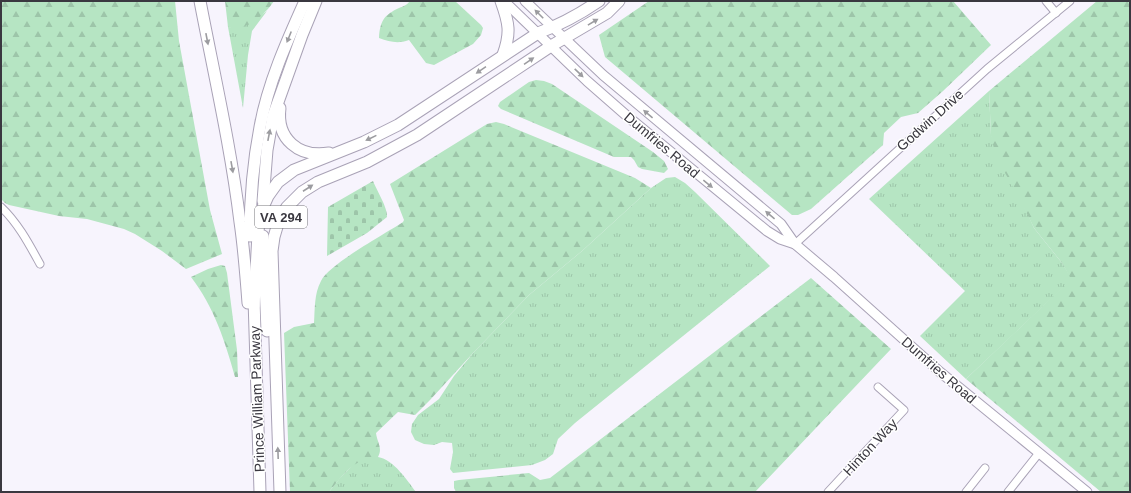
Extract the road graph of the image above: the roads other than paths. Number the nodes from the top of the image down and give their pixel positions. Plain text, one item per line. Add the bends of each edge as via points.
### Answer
1 (200, 1) edge
2 (305, 1) edge
3 (316, 1) edge
4 (503, 1) edge
5 (525, 1) edge
6 (599, 1) edge
7 (619, 1) edge
8 (1046, 1) edge
9 (1070, 1) edge
10 (1056, 13) junction
11 (552, 28) junction
12 (538, 33) junction
13 (564, 39) junction
14 (551, 46) junction
15 (503, 55) junction
16 (282, 92) junction
17 (344, 150) junction
18 (263, 204) junction
19 (1, 208) edge
20 (795, 244) junction
21 (40, 264) dead end
22 (254, 306) junction
23 (255, 345) junction
24 (878, 387) dead end
25 (276, 396) junction
26 (1039, 453) junction
27 (985, 468) dead end
28 (260, 492) edge
29 (280, 492) edge
30 (828, 492) edge
31 (966, 492) edge
32 (1008, 492) edge
33 (1087, 492) edge

1 -> 23 highway via 234,182
2 -> 22 highway, VA 294 via 286,45 260,126 250,207
3 - 16 highway
4 - 12 main road, Dumfries Road
4 - 15 highway via 509,30
11 -> 5 main road, Dumfries Road
6 - 11 highway
13 -> 7 highway via 606,13
8 - 10 street
9 - 10 street, Godwin Drive
10 - 20 street, Godwin Drive via 968,86
11 - 12 highway, VA 294
11 - 13 main road, Dumfries Road
12 - 14 main road, Dumfries Road
12 - 15 highway, VA 294
13 - 14 highway, VA 294
20 -> 13 main road, Dumfries Road via 781,224 634,102
14 -> 20 main road, Dumfries Road via 627,116 767,231
25 -> 14 highway, VA 294 via 272,251 276,229 287,207 310,186 367,162 416,135
15 -> 17 highway, VA 294 via 398,125
16 - 17 highway via 279,120 282,132 290,143 312,153 323,154
18 -> 16 highway via 268,139
17 - 18 highway, VA 294 via 301,166 288,174 274,187
18 - 22 highway, VA 294 via 257,227
18 - 25 highway via 268,374
19 - 21 street via 26,238
20 - 26 main road, Dumfries Road via 940,372
22 - 23 highway, Prince William Parkway / VA 294
23 - 28 highway, Prince William Parkway / VA 294
24 - 30 street, Hinton Way via 904,410
29 -> 25 highway, Prince William Parkway / VA 294
26 - 32 street
26 - 33 main road, Dumfries Road
27 - 31 street

